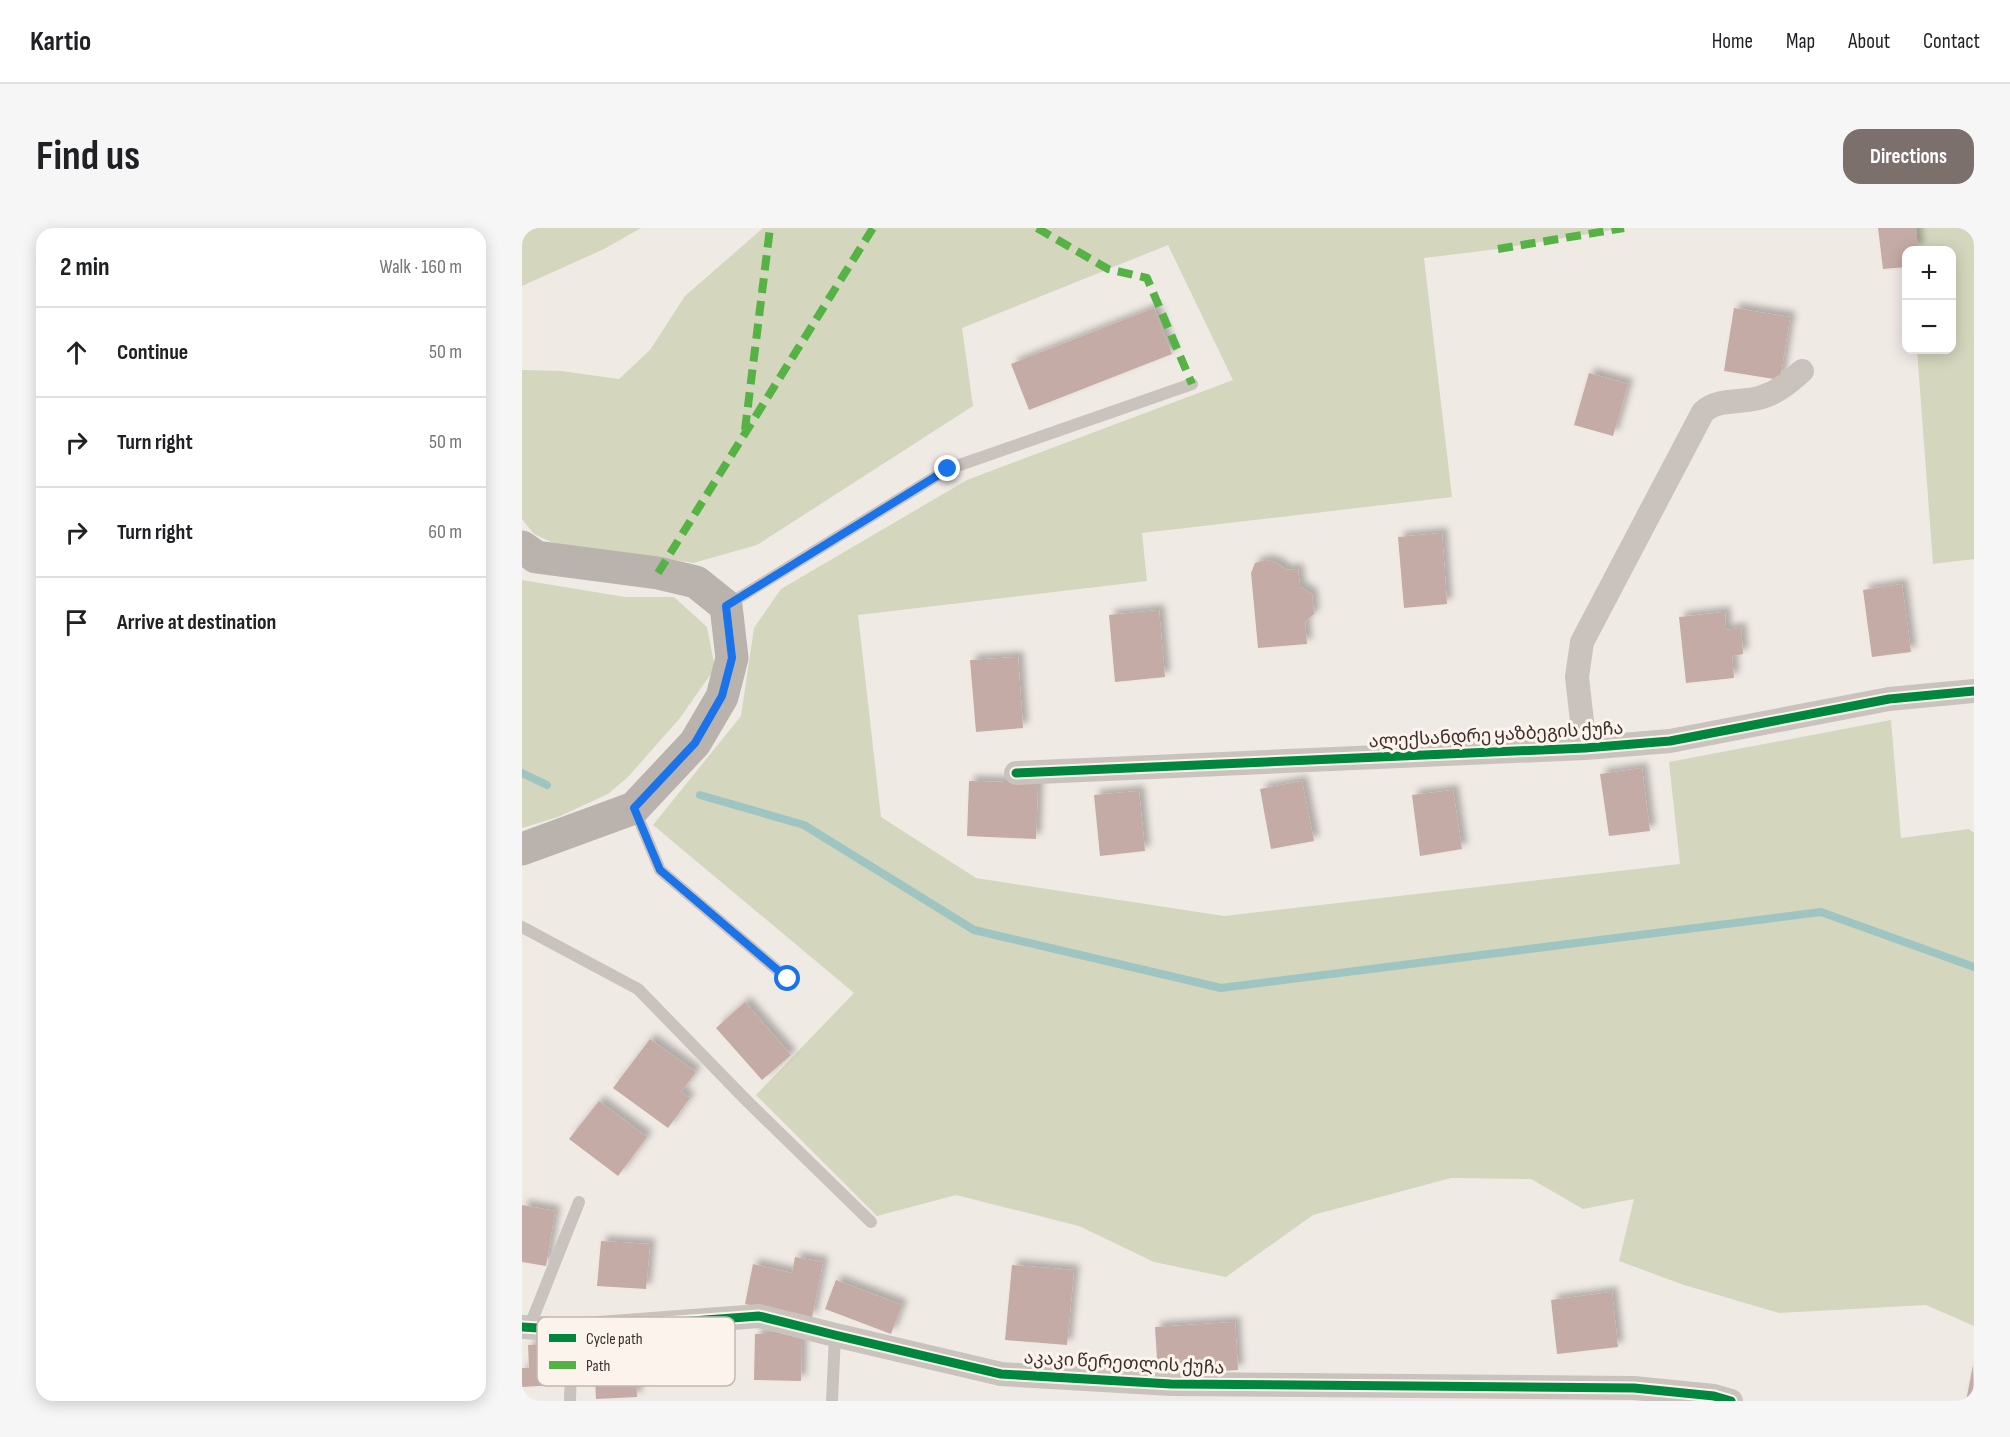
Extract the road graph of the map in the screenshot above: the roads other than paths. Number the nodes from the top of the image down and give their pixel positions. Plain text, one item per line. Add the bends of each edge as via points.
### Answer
1 (1802, 371) dead end
2 (1192, 384) dead end
3 (522, 547) edge
4 (726, 606) junction
5 (1974, 692) edge
6 (1585, 748) junction
7 (1016, 773) dead end
8 (634, 808) junction
9 (522, 849) edge
10 (522, 927) edge
11 (788, 979) dead end
12 (579, 1202) dead end
13 (871, 1222) dead end
14 (735, 1318) edge
15 (526, 1328) edge
16 (835, 1335) junction
17 (570, 1386) edge
18 (570, 1401) edge
19 (832, 1401) edge
20 (1731, 1401) edge

1 - 6 street via 1785,387 1762,398 1711,405 1703,412 1582,642 1577,677
2 - 4 lane via 948,469
3 - 4 main road via 536,557 658,573 696,582
4 - 8 main road via 732,658 722,696 695,743
5 - 6 street, ალექსანდრე ყაზბეგის ქუჩა via 1889,699 1670,741
6 - 7 street, ალექსანდრე ყაზბეგის ქუჩა
8 - 9 main road
8 - 11 lane via 660,870
10 - 13 lane via 638,989
12 - 15 lane
14 - 16 street, აკაკი წერეთლის ქუჩა via 759,1316
16 - 19 lane
16 - 20 street, აკაკი წერეთლის ქუჩა via 1001,1374 1171,1388 1634,1388
17 - 18 lane

